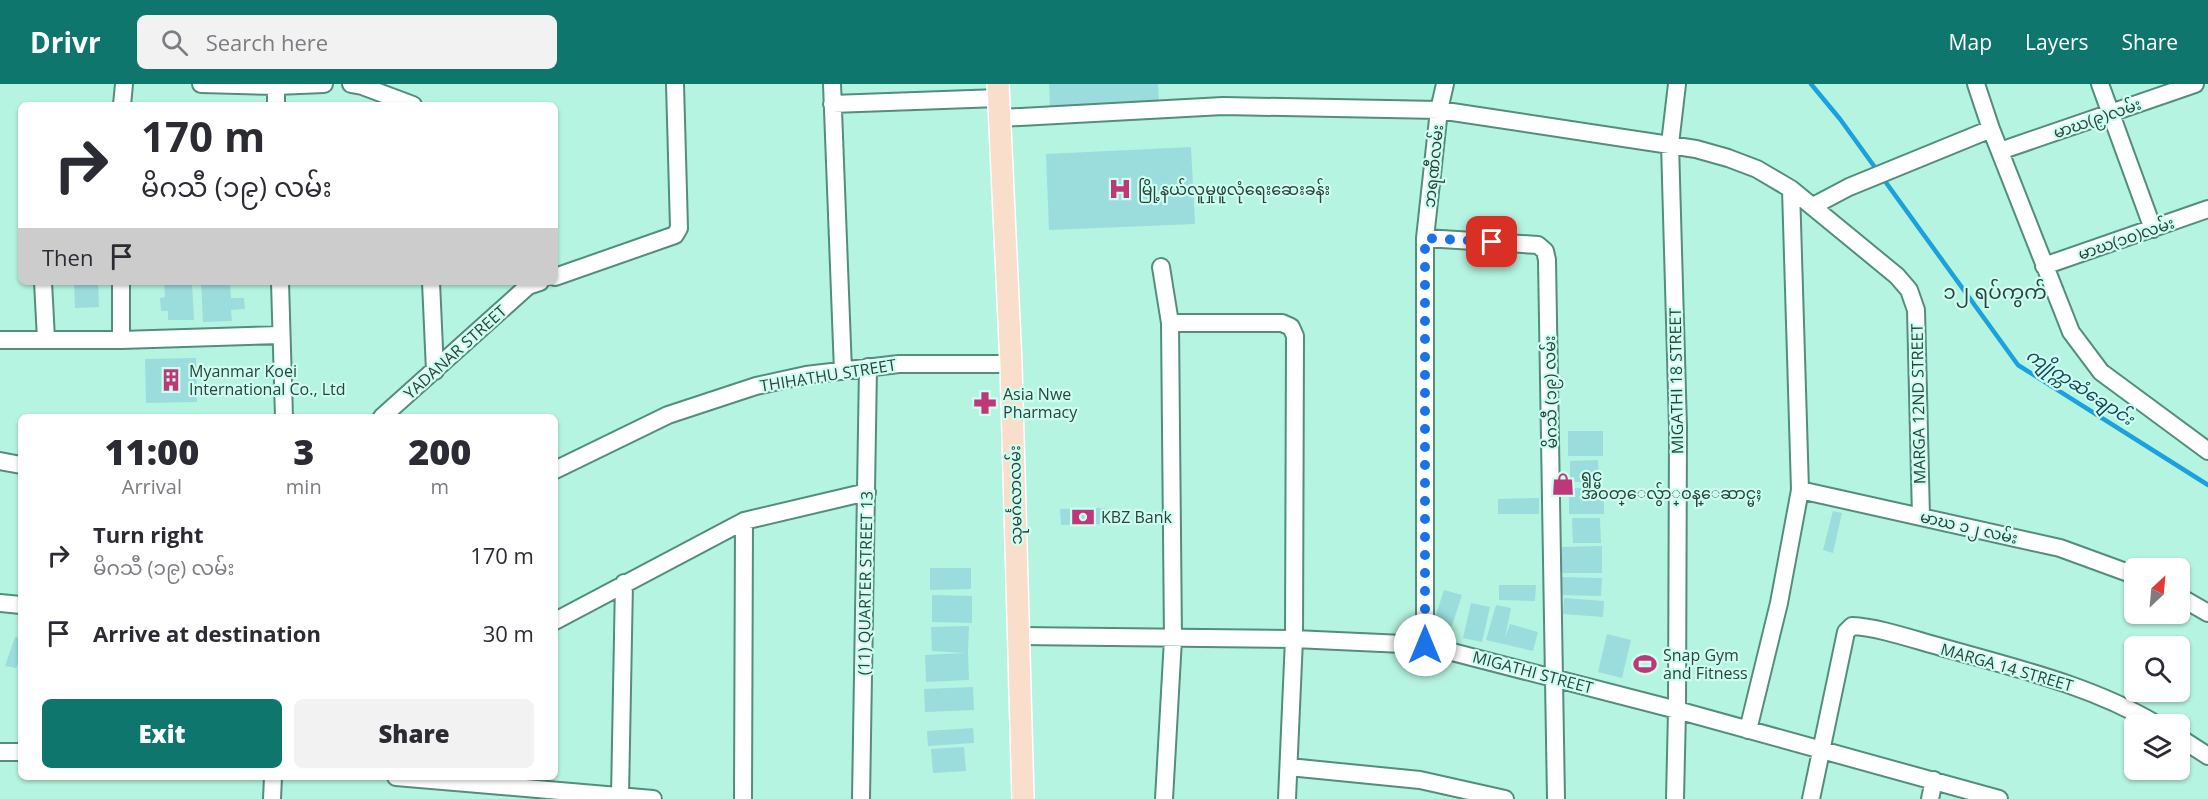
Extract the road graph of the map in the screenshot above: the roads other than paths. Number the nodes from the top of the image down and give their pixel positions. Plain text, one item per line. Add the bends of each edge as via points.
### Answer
1 (124, 84) edge
2 (201, 84) edge
3 (324, 84) edge
4 (351, 84) edge
5 (675, 84) edge
6 (832, 84) edge
7 (1445, 84) edge
8 (1677, 84) edge
9 (1977, 84) edge
10 (2100, 84) edge
11 (2194, 84) edge
12 (276, 85) edge
13 (999, 100) edge
14 (122, 102) edge
15 (276, 102) edge
16 (405, 102) edge
17 (832, 104) junction
18 (1439, 110) junction
19 (2111, 114) junction
20 (1991, 129) junction
21 (1670, 144) junction
22 (2000, 151) junction
23 (1791, 189) junction
24 (1814, 206) junction
25 (2208, 209) edge
26 (2153, 229) junction
27 (1425, 238) junction
28 (2044, 266) junction
29 (1161, 267) dead end
30 (558, 276) edge
31 (43, 285) edge
32 (121, 285) edge
33 (280, 285) edge
34 (431, 285) edge
35 (530, 285) edge
36 (1170, 323) junction
37 (282, 335) junction
38 (46, 339) junction
39 (0, 340) edge
40 (122, 340) junction
41 (1011, 364) junction
42 (868, 367) junction
43 (435, 370) junction
44 (843, 371) junction
45 (284, 414) edge
46 (385, 414) edge
47 (2208, 451) edge
48 (0, 461) edge
49 (18, 464) edge
50 (558, 469) edge
51 (1800, 490) junction
52 (867, 492) junction
53 (1921, 516) junction
54 (744, 521) junction
55 (2124, 571) edge
56 (624, 583) junction
57 (0, 603) edge
58 (2190, 603) edge
59 (18, 604) edge
60 (2208, 613) edge
61 (558, 619) edge
62 (1018, 636) junction
63 (1173, 639) junction
64 (1294, 639) junction
65 (1425, 645) junction
66 (1555, 678) junction
67 (1677, 710) junction
68 (2136, 714) edge
69 (1748, 730) junction
70 (2190, 744) edge
71 (1822, 751) junction
72 (0, 752) edge
73 (18, 752) edge
74 (2208, 756) edge
75 (1288, 767) junction
76 (273, 780) edge
77 (457, 780) edge
78 (1934, 780) junction
79 (498, 782) edge
80 (620, 796) junction
81 (272, 799) edge
82 (653, 799) edge
83 (743, 799) edge
84 (861, 799) edge
85 (1023, 799) edge
86 (1164, 799) edge
87 (1287, 799) edge
88 (1505, 799) edge
89 (1556, 799) edge
90 (1675, 799) edge
91 (1811, 799) edge
92 (1930, 799) edge
93 (1999, 799) edge

1 - 14 street
2 - 12 street
3 - 12 street
4 - 16 street
5 - 30 street via 679,228 675,235
6 - 17 street
7 - 18 street, ဘရဏီလမ်း
8 - 21 street, MIGATHI 18 STREET
9 - 20 street
10 - 19 street
11 - 19 street, မာဃ(၉)လမ်း
12 - 15 street
13 - 17 street, MARGA 12ND STREET
13 - 18 street, MARGA 12ND STREET
13 - 41 main road, သုမင်္ဂလာလမ်း
17 - 44 street
18 - 21 street, MARGA 12ND STREET
18 - 27 street, ဘရဏီလမ်း
19 - 22 street, မာဃ(၉)လမ်း
19 - 26 street
20 - 22 street
20 - 24 street via 1849,187
21 - 23 street, MARGA 12ND STREET via 1728,158
21 - 67 street, MIGATHI 18 STREET via 1678,428
22 - 28 street
23 - 24 street, MARGA 12ND STREET
23 - 51 street
24 - 53 street, MARGA 12ND STREET via 1897,276 1909,290 1916,310
25 - 26 street, မာဃ(၁၀)လမ်း
26 - 28 street, မာဃ(၁၀)လမ်း
27 - 65 street, ဘရဏီလမ်း
27 - 66 street, မိဂသီ (၁၉) လမ်း via 1538,245 1545,251
28 - 47 street via 2071,332 2101,372
29 - 36 street
31 - 38 street
32 - 40 street
33 - 37 street
34 - 43 street
35 - 43 street, YADANAR STREET
36 - 63 street
36 - 64 street via 1282,323 1291,327 1295,336
37 - 40 street
37 - 45 street
38 - 39 street
38 - 40 street
41 - 42 street, THIHATHU STREET via 899,363
41 - 62 main road, သုမင်္ဂလာလမ်း
42 - 44 street, THIHATHU STREET
42 - 52 street, (11) QUARTER STREET 13
43 - 46 street, YADANAR STREET
44 - 50 street, THIHATHU STREET via 756,386 713,398 668,415
48 - 49 street
51 - 53 street, မာဃ ၁၂ လမ်း
51 - 69 street via 1779,603
52 - 54 street
52 - 84 street, (11) QUARTER STREET 13
53 - 55 street, မာဃ ၁၂ လမ်း via 2060,548
54 - 56 street
54 - 83 street
56 - 61 street
56 - 80 street
57 - 59 street
58 - 60 street
62 - 63 street, MIGATHI STREET
62 - 85 main road, သုမင်္ဂလာလမ်း
63 - 64 street, MIGATHI STREET
63 - 86 street
64 - 65 street, MIGATHI STREET
64 - 75 street
65 - 66 street, MIGATHI STREET
66 - 67 street, MIGATHI STREET
66 - 89 street, မိဂသီ (၁၉) လမ်း
67 - 69 street, MIGATHI STREET
67 - 90 street, MIGATHI 18 STREET
68 - 71 street, MARGA 14 STREET via 2053,679 1852,626 1846,632
69 - 71 street, MIGATHI STREET
70 - 74 street
71 - 78 street, MIGATHI STREET
71 - 91 street
72 - 73 street
75 - 87 street
75 - 88 street via 1420,780
76 - 81 street
77 - 79 street
78 - 92 street
78 - 93 street, MIGATHI STREET
79 - 80 street
80 - 82 street

